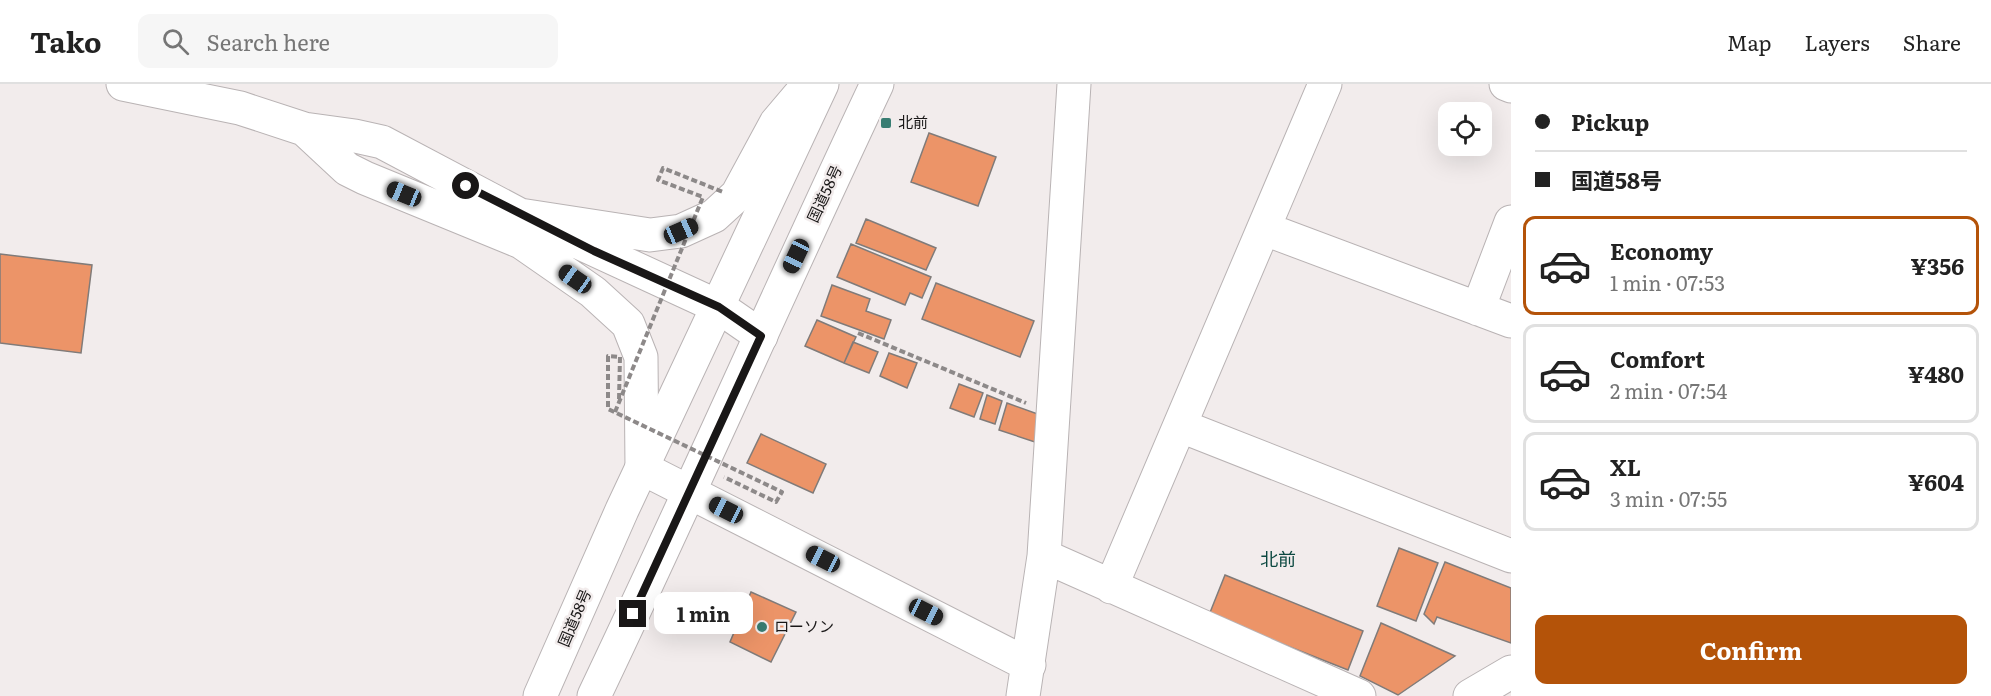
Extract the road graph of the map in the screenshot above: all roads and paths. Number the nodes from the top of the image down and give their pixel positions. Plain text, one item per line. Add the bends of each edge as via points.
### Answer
1 (123, 84) edge
2 (808, 84) edge
3 (822, 84) edge
4 (877, 84) edge
5 (1074, 84) edge
6 (1325, 84) edge
7 (1506, 84) edge
8 (1511, 86) edge
9 (723, 192) dead end
10 (1511, 222) edge
11 (521, 229) junction
12 (1265, 229) junction
13 (1478, 309) junction
14 (715, 315) junction
15 (1511, 321) edge
16 (858, 333) dead end
17 (761, 336) junction
18 (619, 399) dead end
19 (615, 412) junction
20 (1055, 415) junction
21 (1181, 426) junction
22 (642, 468) junction
23 (724, 477) dead end
24 (691, 492) junction
25 (1044, 556) junction
26 (1511, 556) edge
27 (1111, 587) junction
28 (1511, 672) edge
29 (1026, 681) edge
30 (540, 696) edge
31 (594, 696) edge
32 (1359, 696) edge
33 (1470, 696) edge

1 - 11 main road via 240,108 304,129 347,169 365,178
2 - 11 main road via 776,123 737,195 714,216 681,231 650,234
3 - 14 main road, 国道58号
4 - 17 main road, 国道58号
5 - 20 main road
6 - 12 main road
7 - 8 main road
9 - 19 path, bridge via 663,168 658,180 704,197
10 - 13 main road
11 - 14 main road
11 - 22 main road via 628,324 641,357
12 - 13 main road
12 - 21 main road
13 - 15 main road
14 - 17 main road
14 - 22 main road, 国道58号
16 - 20 path
17 - 24 main road, 国道58号
18 - 19 path, bridge via 620,357 609,356 608,409
19 - 23 path, bridge via 782,492 776,502
20 - 25 main road
21 - 26 main road
21 - 27 main road
22 - 24 main road
22 - 30 main road, 国道58号
24 - 29 main road
24 - 31 main road, 国道58号
25 - 27 main road
25 - 29 main road
27 - 32 main road
28 - 33 main road

